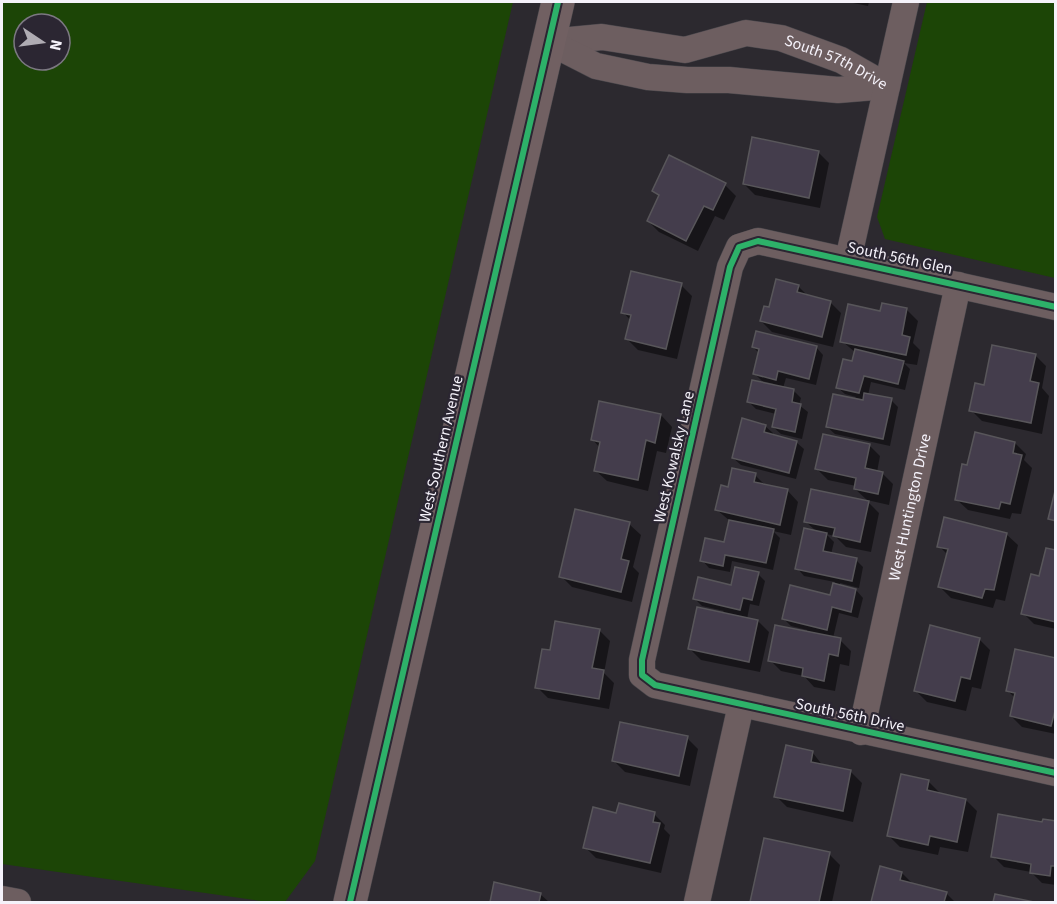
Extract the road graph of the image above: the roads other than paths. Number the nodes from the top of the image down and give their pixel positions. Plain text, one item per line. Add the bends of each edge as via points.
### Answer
1 (558, 2) edge
2 (906, 2) edge
3 (549, 42) junction
4 (685, 50) junction
5 (687, 80) junction
6 (887, 86) junction
7 (739, 247) joint
8 (848, 260) junction
9 (958, 285) junction
10 (1056, 306) edge
11 (642, 675) joint
12 (741, 705) junction
13 (861, 732) junction
14 (1056, 773) edge
15 (2, 899) edge
16 (18, 903) edge
17 (350, 903) edge
18 (697, 903) edge

1 - 3 main road, West Southern Avenue
2 - 6 street
3 - 4 street, South 57th Drive via 602,37
3 - 5 street, South 57th Drive via 596,66
3 - 17 main road, West Southern Avenue
4 - 5 street
4 - 6 street, South 57th Drive via 746,33 781,38 841,60
5 - 6 street, South 57th Drive via 838,90
6 - 8 street
7 - 8 street, South 56th Glen via 758,241
7 - 11 street, West Kowalsky Lane via 730,267 642,660
8 - 9 street, South 56th Glen
9 - 10 street, South 56th Glen
9 - 13 street, West Huntington Drive
11 - 12 street, South 56th Drive via 655,686
12 - 13 street, South 56th Drive
12 - 18 street
13 - 14 street, South 56th Drive
15 - 16 street

